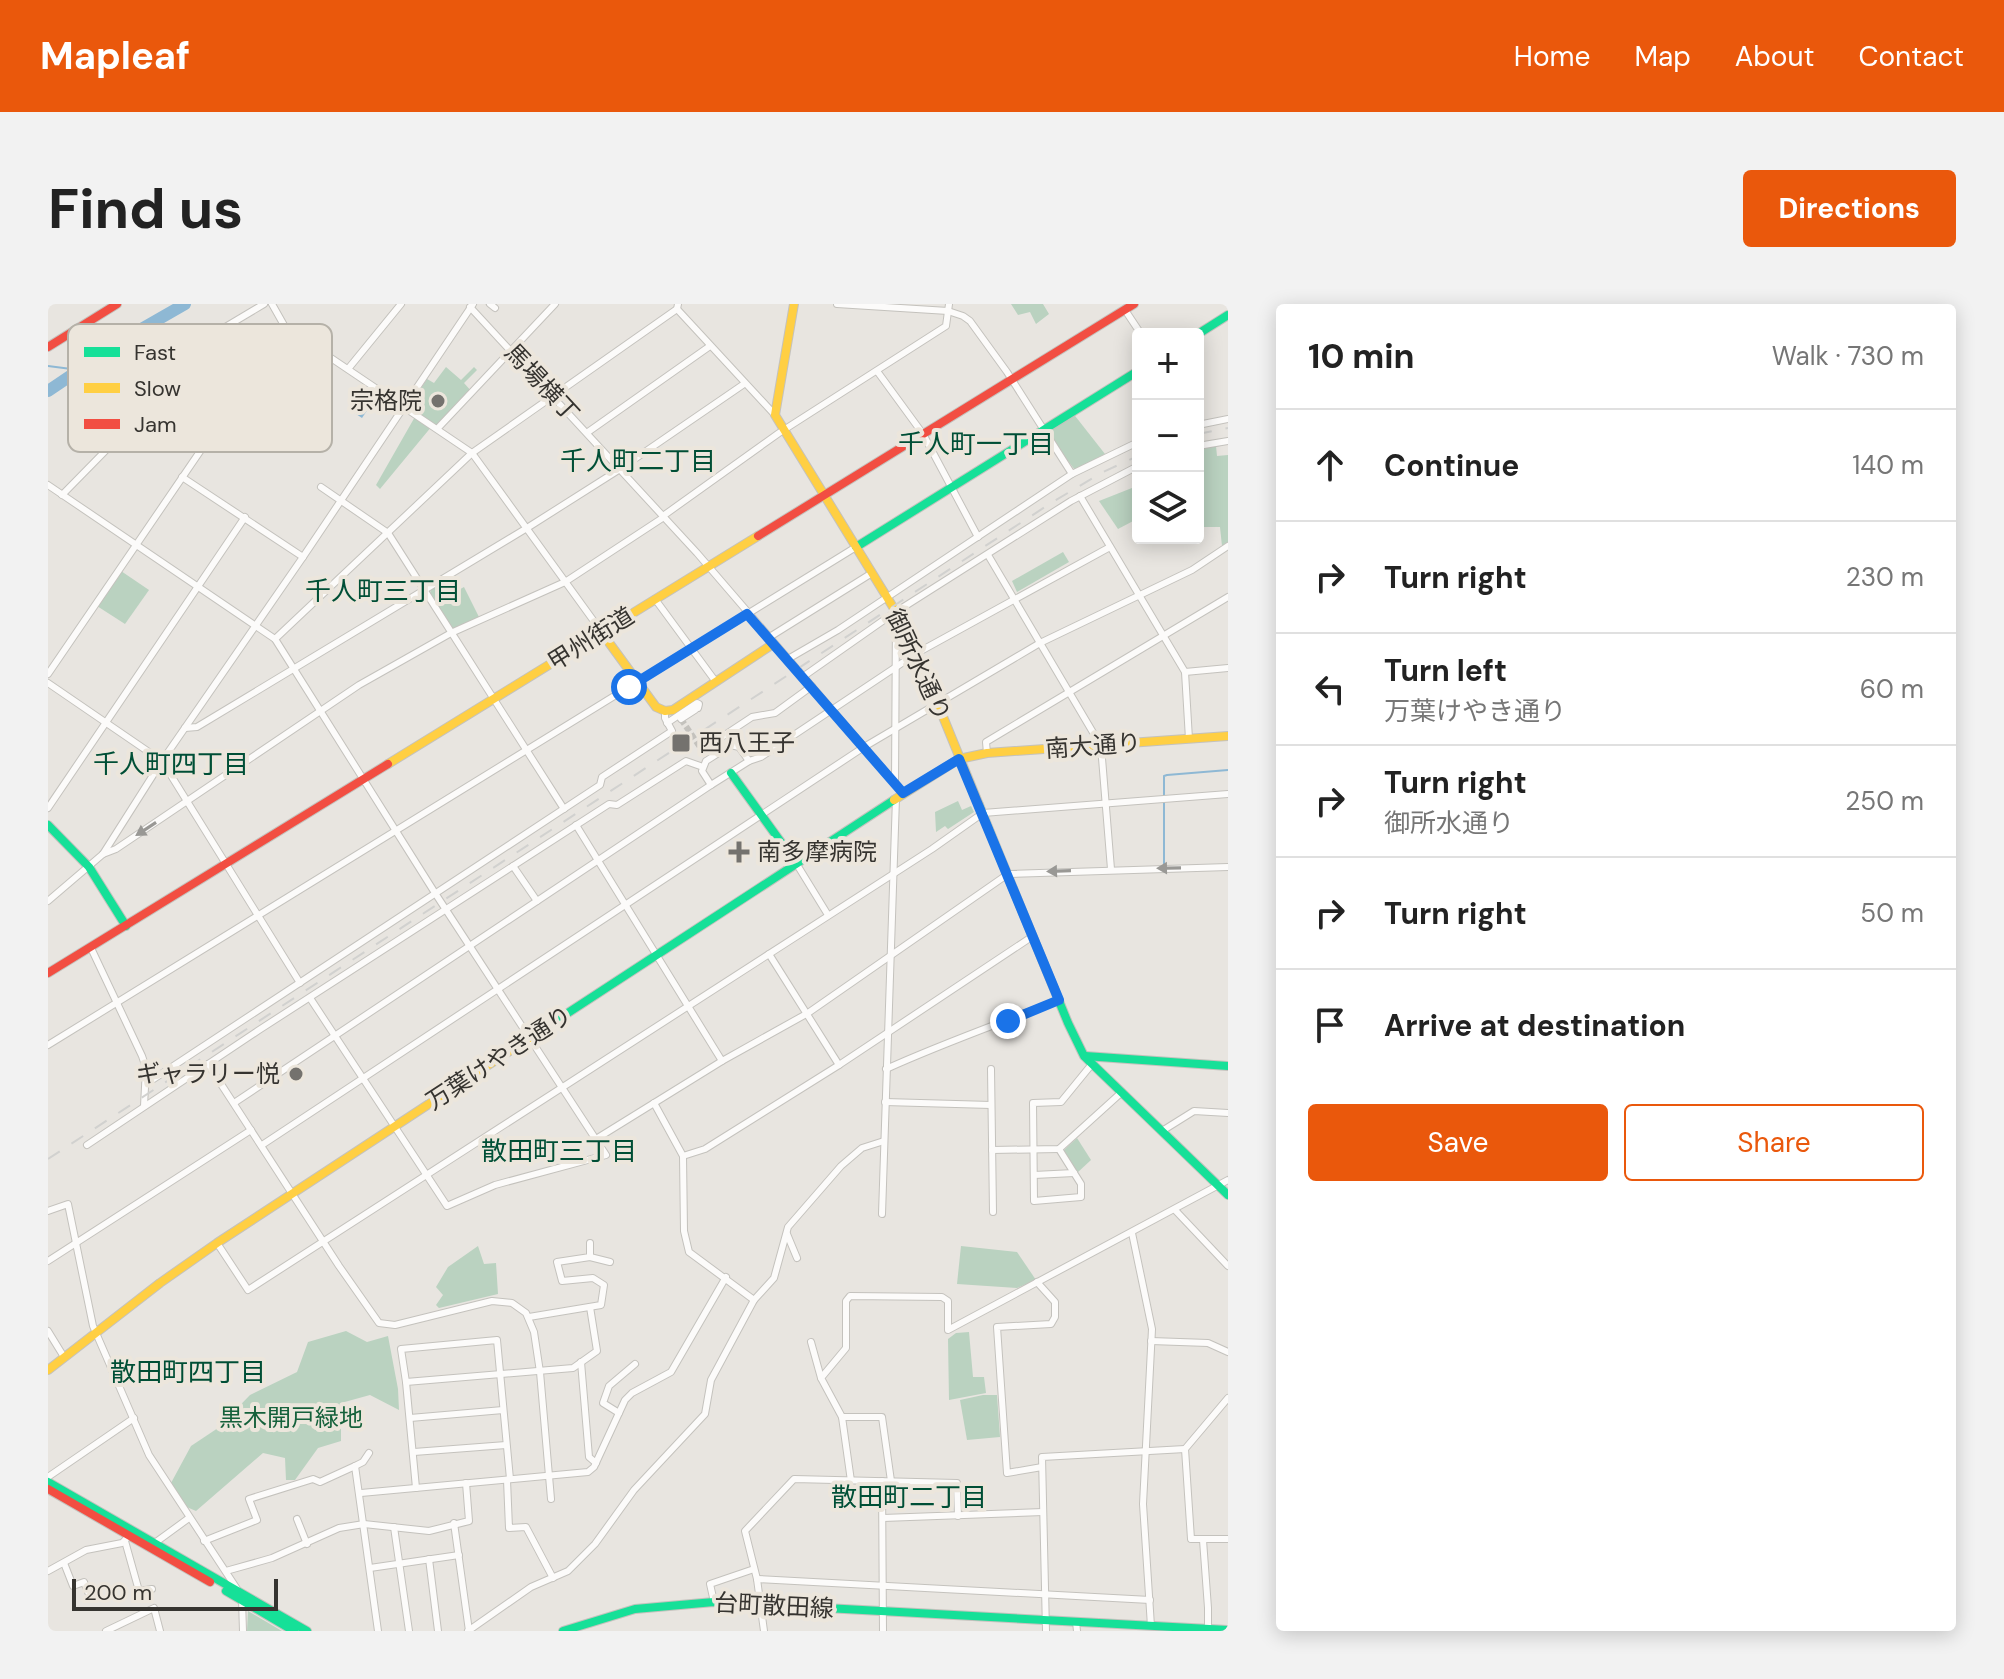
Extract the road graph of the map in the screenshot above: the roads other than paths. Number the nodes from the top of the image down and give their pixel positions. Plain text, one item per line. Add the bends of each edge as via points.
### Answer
1 (117, 304) edge
2 (264, 304) edge
3 (272, 304) edge
4 (401, 304) edge
5 (555, 304) edge
6 (794, 304) edge
7 (837, 304) edge
8 (1134, 304) edge
9 (471, 305) edge
10 (677, 307) edge
11 (948, 307) edge
12 (1125, 310) junction
13 (1228, 315) edge
14 (85, 324) edge
15 (230, 324) edge
16 (283, 324) edge
17 (1137, 328) edge
18 (1204, 330) edge
19 (68, 335) edge
20 (710, 346) junction
21 (48, 347) edge
22 (512, 350) junction
23 (332, 358) edge
24 (348, 369) junction
25 (877, 371) junction
26 (1132, 375) edge
27 (1012, 380) junction
28 (744, 384) junction
29 (554, 396) junction
30 (404, 407) junction
31 (775, 415) junction
32 (1228, 419) edge
33 (1204, 424) edge
34 (438, 428) junction
35 (1044, 430) junction
36 (785, 431) junction
37 (588, 432) junction
38 (923, 434) junction
39 (1228, 441) edge
40 (1132, 445) edge
41 (1204, 445) edge
42 (104, 452) edge
43 (199, 452) edge
44 (472, 453) junction
45 (620, 469) junction
46 (1132, 469) edge
47 (1072, 474) junction
48 (182, 477) junction
49 (48, 485) edge
50 (321, 487) dead end
51 (952, 489) junction
52 (62, 495) junction
53 (825, 495) junction
54 (1080, 496) junction
55 (342, 500) junction
56 (663, 516) junction
57 (245, 517) junction
58 (527, 528) junction
59 (388, 533) junction
60 (978, 537) junction
61 (136, 546) junction
62 (1228, 546) edge
63 (856, 547) junction
64 (1110, 547) junction
65 (988, 555) junction
66 (303, 557) junction
67 (708, 567) junction
68 (872, 573) junction
69 (565, 582) junction
70 (199, 588) junction
71 (424, 588) junction
72 (1139, 596) junction
73 (886, 597) junction
74 (1228, 597) edge
75 (655, 599) junction
76 (1015, 600) junction
77 (896, 612) junction
78 (747, 614) junction
79 (255, 625) junction
80 (451, 633) junction
81 (602, 633) junction
82 (1163, 637) junction
83 (275, 639) junction
84 (770, 641) junction
85 (1040, 643) junction
86 (692, 648) junction
87 (917, 653) junction
88 (788, 659) junction
89 (1228, 668) edge
90 (894, 669) junction
91 (294, 670) junction
92 (1185, 672) junction
93 (48, 674) edge
94 (804, 676) junction
95 (637, 681) junction
96 (716, 682) junction
97 (48, 683) edge
98 (812, 686) junction
99 (1069, 691) junction
100 (494, 699) junction
101 (938, 705) junction
102 (319, 710) junction
103 (832, 710) junction
104 (665, 711) junction
105 (681, 719) dead end
106 (106, 721) junction
107 (667, 723) junction
108 (185, 728) junction
109 (895, 729) junction
110 (1228, 736) edge
111 (1189, 739) junction
112 (1101, 746) junction
113 (864, 747) junction
114 (526, 750) junction
115 (702, 750) dead end
116 (987, 753) junction
117 (959, 759) junction
118 (162, 761) junction
119 (749, 761) junction
120 (703, 767) junction
121 (731, 773) junction
122 (364, 780) junction
123 (895, 783) junction
124 (711, 785) junction
125 (1228, 794) edge
126 (899, 796) junction
127 (189, 802) junction
128 (1106, 803) junction
129 (48, 808) edge
130 (564, 809) junction
131 (983, 813) junction
132 (762, 817) junction
133 (48, 825) edge
134 (576, 825) junction
135 (396, 830) junction
136 (103, 854) junction
137 (598, 861) junction
138 (796, 863) junction
139 (227, 864) junction
140 (513, 866) junction
141 (89, 867) junction
142 (1228, 867) edge
143 (1111, 869) junction
144 (893, 872) junction
145 (1008, 874) junction
146 (435, 893) junction
147 (48, 901) edge
148 (537, 901) junction
149 (626, 906) junction
150 (445, 909) junction
151 (258, 914) junction
152 (828, 915) junction
153 (126, 926) junction
154 (1033, 936) junction
155 (470, 946) junction
156 (91, 948) junction
157 (769, 954) junction
158 (657, 955) junction
159 (890, 956) junction
160 (48, 973) edge
161 (300, 983) junction
162 (498, 990) junction
163 (310, 998) junction
164 (1059, 1000) junction
165 (115, 1003) junction
166 (689, 1006) junction
167 (808, 1013) junction
168 (886, 1032) junction
169 (336, 1036) junction
170 (530, 1038) junction
171 (48, 1045) edge
172 (1084, 1056) junction
173 (722, 1061) junction
174 (208, 1064) junction
175 (1092, 1064) junction
176 (839, 1065) junction
177 (1228, 1066) edge
178 (886, 1069) junction
179 (991, 1069) dead end
180 (364, 1078) junction
181 (146, 1084) junction
182 (562, 1088) junction
183 (1122, 1092) junction
184 (885, 1102) junction
185 (234, 1103) junction
186 (654, 1103) junction
187 (991, 1105) junction
188 (144, 1106) junction
189 (1228, 1113) edge
190 (395, 1126) junction
191 (251, 1130) junction
192 (1162, 1131) junction
193 (596, 1139) junction
194 (884, 1141) junction
195 (87, 1145) dead end
196 (262, 1145) junction
197 (1033, 1149) junction
198 (1059, 1149) junction
199 (992, 1150) junction
200 (683, 1156) junction
201 (1074, 1173) junction
202 (427, 1175) junction
203 (1034, 1175) junction
204 (1228, 1180) edge
205 (1217, 1185) junction
206 (294, 1194) junction
207 (1228, 1195) edge
208 (1175, 1210) junction
209 (48, 1211) edge
210 (993, 1212) dead end
211 (882, 1214) dead end
212 (1132, 1233) junction
213 (787, 1234) junction
214 (323, 1242) junction
215 (217, 1243) junction
216 (590, 1243) dead end
217 (77, 1245) junction
218 (590, 1257) junction
219 (797, 1258) dead end
220 (48, 1261) edge
221 (610, 1262) dead end
222 (1228, 1266) edge
223 (726, 1277) junction
224 (1037, 1282) junction
225 (754, 1300) junction
226 (590, 1307) junction
227 (529, 1317) junction
228 (48, 1331) edge
229 (95, 1332) junction
230 (1151, 1341) junction
231 (811, 1342) dead end
232 (1228, 1352) edge
233 (64, 1357) junction
234 (581, 1362) junction
235 (635, 1364) dead end
236 (48, 1370) edge
237 (540, 1372) junction
238 (500, 1375) junction
239 (821, 1378) junction
240 (406, 1382) junction
241 (1228, 1398) edge
242 (503, 1410) junction
243 (619, 1413) junction
244 (842, 1417) junction
245 (134, 1418) junction
246 (410, 1418) junction
247 (506, 1445) junction
248 (1185, 1449) junction
249 (1145, 1450) junction
250 (414, 1452) junction
251 (369, 1453) dead end
252 (596, 1463) junction
253 (355, 1466) junction
254 (1042, 1467) junction
255 (549, 1476) junction
256 (48, 1480) edge
257 (508, 1480) junction
258 (851, 1481) junction
259 (882, 1481) junction
260 (891, 1481) junction
261 (466, 1483) junction
262 (416, 1488) junction
263 (48, 1489) edge
264 (361, 1493) junction
265 (551, 1499) dead end
266 (1043, 1512) junction
267 (958, 1516) junction
268 (189, 1518) junction
269 (883, 1518) junction
270 (297, 1519) dead end
271 (454, 1523) junction
272 (364, 1524) junction
273 (394, 1527) junction
274 (129, 1536) junction
275 (1228, 1539) edge
276 (1203, 1540) junction
277 (204, 1541) junction
278 (307, 1544) junction
279 (151, 1545) junction
280 (459, 1555) junction
281 (429, 1559) junction
282 (64, 1563) junction
283 (399, 1564) junction
284 (370, 1568) junction
285 (754, 1569) junction
286 (48, 1571) edge
287 (226, 1571) junction
288 (553, 1578) junction
289 (757, 1579) junction
290 (884, 1586) junction
291 (152, 1589) dead end
292 (240, 1593) junction
293 (1045, 1595) junction
294 (90, 1597) dead end
295 (1150, 1600) junction
296 (714, 1602) junction
297 (244, 1603) junction
298 (760, 1604) junction
299 (884, 1611) junction
300 (1046, 1621) junction
301 (122, 1624) junction
302 (1151, 1626) junction
303 (1076, 1627) edge
304 (1115, 1628) edge
305 (1140, 1628) edge
306 (1208, 1629) junction
307 (1228, 1630) edge
308 (106, 1631) edge
309 (127, 1631) edge
310 (160, 1631) edge
311 (243, 1631) edge
312 (294, 1631) edge
313 (307, 1631) edge
314 (378, 1631) edge
315 (409, 1631) edge
316 (438, 1631) edge
317 (469, 1631) edge
318 (565, 1631) edge
319 (764, 1631) edge
320 (883, 1631) edge
321 (1046, 1631) edge

1 - 14 main road
2 - 15 street
3 - 16 street
4 - 24 street
5 - 22 street
6 - 31 main road
7 - 11 street
8 - 12 main road, 甲州街道
9 - 22 street, 馬場横丁
9 - 30 street
10 - 20 street
10 - 29 street
11 - 25 street via 946,326
11 - 27 street via 970,321
12 - 17 street
12 - 27 main road, 甲州街道
13 - 18 main road
19 - 21 main road
20 - 28 street
20 - 37 street
22 - 29 street, 馬場横丁
22 - 34 street
23 - 24 street
24 - 30 street
25 - 36 street
25 - 38 street
26 - 35 main road
27 - 35 street
27 - 38 main road, 甲州街道
28 - 31 street
28 - 45 street
29 - 37 street, 馬場横丁
29 - 44 street
30 - 34 street
30 - 55 street
31 - 36 main road, 御所水通り
32 - 33 street
34 - 44 street
35 - 47 street
35 - 51 main road
36 - 53 main road, 御所水通り
36 - 56 street
37 - 45 street, 馬場横丁
38 - 51 street
38 - 53 main road, 甲州街道
39 - 41 street
40 - 47 street
42 - 52 street
43 - 48 street
44 - 58 street
44 - 59 street
45 - 56 street, 馬場横丁
45 - 58 street
46 - 54 street
47 - 60 street
48 - 57 street
48 - 61 street
49 - 52 street
50 - 55 street
51 - 60 street
51 - 63 main road
52 - 61 street
53 - 63 main road, 御所水通り
53 - 67 main road, 甲州街道
54 - 64 street
54 - 65 street
55 - 59 street
55 - 66 street
56 - 67 street, 馬場横丁
56 - 69 street
57 - 66 street
57 - 70 street
58 - 69 street
58 - 71 street
59 - 71 street
59 - 83 street
60 - 73 street
61 - 70 street
61 - 93 street
62 - 72 street
63 - 68 main road, 御所水通り
63 - 78 street
64 - 72 street
64 - 76 street
65 - 76 street
65 - 77 street
66 - 79 street
67 - 75 main road, 甲州街道
67 - 78 street, 馬場横丁
68 - 73 main road, 御所水通り
68 - 84 street
69 - 80 street
69 - 81 street
70 - 79 street
70 - 106 street
71 - 80 street
71 - 91 street
72 - 82 street
72 - 85 street
73 - 77 main road, 御所水通り
73 - 88 street
74 - 82 street
75 - 81 main road, 甲州街道
75 - 86 street
76 - 85 street
76 - 87 street
77 - 87 main road, 御所水通り
77 - 90 street
77 - 94 street
78 - 84 street, 馬場横丁
78 - 86 street
79 - 83 street
79 - 108 street
80 - 100 street
80 - 102 street
81 - 95 main road
81 - 100 main road, 甲州街道
82 - 92 street
82 - 99 street
83 - 91 street
84 - 88 street, 馬場横丁
84 - 96 main road
85 - 99 street
85 - 101 street
86 - 95 street
86 - 96 street
87 - 90 street
87 - 101 main road, 御所水通り
88 - 94 street, 馬場横丁
89 - 92 street
90 - 103 street
90 - 109 street
91 - 102 street
91 - 108 street via 197,727
92 - 111 street
94 - 98 street, 馬場横丁
95 - 104 main road
95 - 114 street
96 - 104 main road
97 - 106 street
98 - 103 street, 馬場横丁
98 - 115 street via 775,713 752,717
99 - 112 street
99 - 116 street via 986,742
100 - 114 street
100 - 122 main road, 甲州街道
101 - 109 street
101 - 117 main road, 御所水通り
102 - 122 street
102 - 127 street
103 - 113 street, 馬場横丁
103 - 119 street
104 - 107 street
105 - 107 street via 698,708 697,703
106 - 118 street
106 - 129 street
107 - 130 street via 672,731
108 - 118 street
109 - 113 street
109 - 123 street
110 - 111 main road, 南大通り
111 - 112 main road, 南大通り
112 - 116 main road, 南大通り
112 - 128 street
113 - 123 street, 馬場横丁
113 - 132 street
114 - 130 street
114 - 135 street
116 - 117 main road, 南大通り
117 - 126 main road, 万葉けやき通り
117 - 131 main road, 御所水通り
118 - 127 street
118 - 136 street
119 - 120 street via 731,745
119 - 121 street
120 - 124 street
120 - 134 street via 686,761
121 - 124 street
121 - 132 main road
122 - 135 street
122 - 139 main road, 甲州街道
123 - 126 street, 馬場横丁
124 - 137 street
125 - 128 street
126 - 138 main road, 万葉けやき通り
126 - 144 street
127 -> 136 street
127 - 139 street
128 - 131 street
128 - 143 street
130 - 146 street
131 - 144 street
131 - 145 main road, 御所水通り
132 - 138 main road
132 - 149 street
133 - 141 main road
134 - 137 street
134 - 140 street
135 - 146 street
135 - 151 street
136 - 141 street
137 - 148 street
137 - 149 street
138 - 152 street
138 - 158 main road, 万葉けやき通り
139 - 151 street
139 - 153 main road, 甲州街道
140 - 148 street
140 - 150 street
141 - 147 street
141 - 153 main road
142 -> 143 street
143 -> 145 street
144 - 152 street
144 - 159 street
145 - 154 main road, 御所水通り
145 - 159 street
146 - 150 street
146 - 161 street
148 - 155 street
149 - 158 street
149 - 162 street
150 - 155 street
150 - 163 street
151 - 161 street
151 - 165 street
152 - 157 street
153 - 156 main road, 甲州街道
154 - 164 main road, 御所水通り
154 - 168 street
155 - 162 street
155 - 169 street
156 - 160 main road, 甲州街道
156 - 165 street
157 - 166 street
157 - 167 street
158 - 166 street
158 - 170 main road, 万葉けやき通り
159 - 167 street
159 - 168 street
161 - 181 street
162 - 170 street
162 - 180 street
163 - 169 street
163 - 174 street
164 - 172 main road, 御所水通り
164 - 178 street
165 - 171 street
165 - 181 street via 142,1056
166 - 173 street
166 - 182 street
167 - 173 street
167 - 176 street
168 - 176 street
168 - 178 street
169 - 180 street
169 - 185 street
170 - 182 street
170 - 190 main road, 万葉けやき通り
172 - 175 main road, 御所水通り
172 - 177 main road
173 - 186 street
174 - 185 street
174 - 188 street
175 - 183 main road, 御所水通り
175 - 197 street via 1061,1102 1033,1103
176 - 200 street via 705,1149
178 - 184 street
179 - 187 street
180 - 190 street
180 - 196 street
181 - 188 street
182 - 193 street
182 - 202 street
183 - 192 main road, 御所水通り
183 - 198 street
184 - 187 street
184 - 194 street
185 - 191 street
186 - 193 street
186 - 200 street
187 - 199 street
188 - 195 street
189 - 192 street via 1194,1111
190 - 202 street
190 - 206 main road, 万葉けやき通り
191 - 196 street
191 - 217 street
192 - 205 main road, 御所水通り
193 - 202 street via 606,1155 495,1185 447,1206
194 - 211 street
194 - 213 street via 862,1148 841,1166
196 - 206 street
197 - 198 street
197 - 199 street
197 - 203 street
198 - 201 street
199 - 210 street
200 - 223 street via 689,1252
201 - 203 street
201 - 203 street via 1081,1197 1034,1201
202 - 214 street
204 - 205 street
205 - 207 main road, 御所水通り
205 - 208 street
206 - 214 street
206 - 215 main road, 万葉けやき通り
208 - 212 street
208 - 222 street
209 - 217 street via 68,1204
212 - 224 street
212 - 230 street
213 - 219 street
213 - 225 street via 774,1278
214 - 215 street via 248,1290
214 - 227 street via 373,1318 386,1325 492,1301 512,1303
215 - 229 main road, 万葉けやき通り
216 - 218 street
217 - 220 street
217 - 229 street
218 - 221 street
218 - 226 street via 557,1262 562,1281 593,1278 604,1285 601,1305
223 - 225 street
223 - 243 street via 671,1372 632,1393
224 - 239 street via 948,1330 948,1301 942,1297 850,1296 846,1348
224 - 254 street via 1055,1302 1051,1324 997,1327 1007,1473
225 - 288 street via 711,1380 705,1414 634,1490 595,1544
226 - 227 street
226 - 234 street via 597,1351
227 - 237 street
228 - 233 street
229 - 233 main road, 万葉けやき通り
229 - 245 street
230 - 232 street via 1208,1343
230 - 249 street
231 - 239 street
233 - 236 main road, 万葉けやき通り
234 - 237 street
234 - 252 street via 589,1457
235 - 243 street via 609,1386 603,1403
237 - 238 street
237 - 255 street
238 - 240 street
238 - 240 street via 497,1340 401,1349
238 - 242 street
239 - 244 street
240 - 246 street
241 - 248 street
242 - 246 street
242 - 247 street
243 - 252 street
244 - 258 street
244 - 260 street via 882,1417
245 - 256 street
245 - 268 street via 149,1455
246 - 250 street
247 - 250 street
247 - 257 street
248 - 249 street
248 - 276 street via 1191,1539
249 - 254 street via 1042,1457
249 - 295 street via 1143,1533
250 - 262 street
251 - 253 street
252 - 255 street via 588,1472
253 - 264 street
253 - 277 street via 320,1482 313,1479 249,1499 257,1520
254 - 266 street
255 - 257 street
255 - 265 street
256 - 274 main road
257 - 261 street
257 - 288 street via 509,1528 526,1527
258 - 259 street
258 - 285 street via 794,1479 745,1531
259 - 260 street
259 - 269 street
260 - 267 street via 957,1483
261 - 262 street
261 - 271 street via 469,1521
262 - 264 street
263 - 274 main road
264 - 272 street
266 - 267 street
266 - 293 street
267 - 269 street
268 - 277 street
268 - 279 street
269 - 290 street
270 - 278 street
271 - 273 street via 429,1531
271 - 280 street
272 - 273 street
272 - 278 street via 339,1528
272 - 284 street
273 - 283 street
274 - 279 main road
274 - 282 street
274 - 291 street via 139,1591
275 - 276 street
276 - 306 street
277 - 287 street
278 - 287 street
279 - 292 main road
279 - 297 main road
280 - 281 street
280 - 317 street
281 - 283 street
281 - 316 street
282 - 286 street
282 - 294 street via 73,1586 84,1582
283 - 284 street
283 - 315 street
284 - 314 street
285 - 289 street
285 - 296 street via 710,1584
287 - 292 street
288 - 317 street via 531,1587
289 - 290 street
289 - 298 street
290 - 293 street
290 - 299 street
292 - 297 street
292 - 313 main road
293 - 295 street
293 - 300 street
295 - 302 street
296 - 298 main road, 台町散田線
296 - 318 main road, 台町散田線 via 635,1609
297 - 311 street
297 - 312 main road
298 - 299 main road, 台町散田線
298 - 319 street
299 - 300 main road, 台町散田線
299 - 320 street
300 - 303 main road, 台町散田線
300 - 321 street
301 - 308 street
301 - 309 street
301 - 310 street via 154,1608
302 - 305 main road, 台町散田線
302 - 306 main road, 台町散田線
303 - 304 main road, 台町散田線
304 - 305 main road, 台町散田線
306 - 307 main road, 台町散田線

